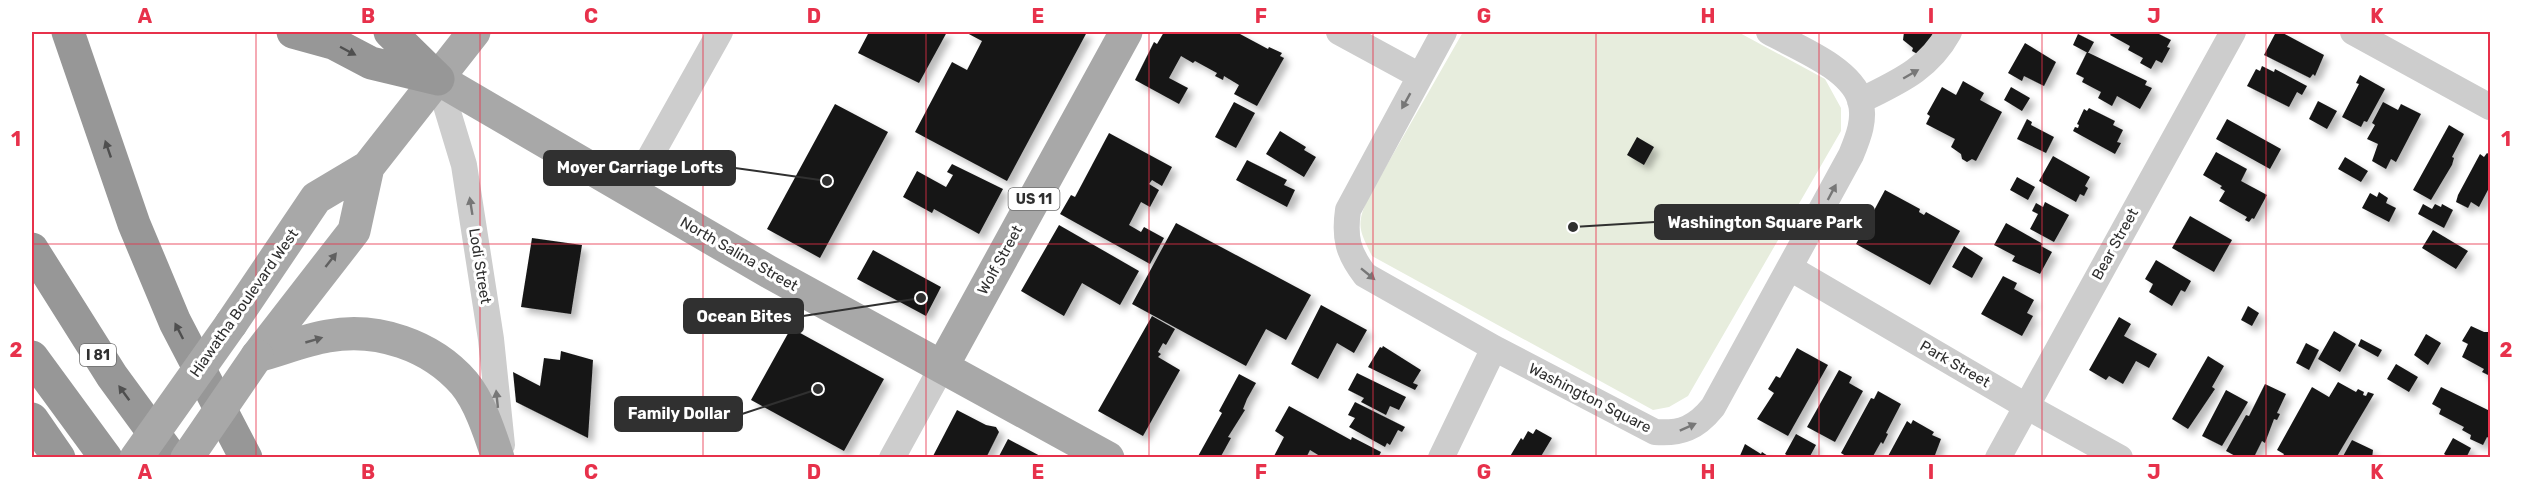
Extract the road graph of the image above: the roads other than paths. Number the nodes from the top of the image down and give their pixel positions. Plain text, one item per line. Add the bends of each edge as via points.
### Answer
1 (68, 32) edge
2 (293, 32) edge
3 (390, 32) edge
4 (474, 32) edge
5 (720, 32) edge
6 (1126, 32) edge
7 (1339, 32) edge
8 (1444, 32) edge
9 (1769, 32) edge
10 (1949, 32) edge
11 (2233, 32) edge
12 (2353, 32) edge
13 (1420, 76) junction
14 (438, 79) junction
15 (1860, 101) junction
16 (2490, 107) edge
17 (368, 167) junction
18 (631, 191) junction
19 (32, 249) edge
20 (1790, 268) junction
21 (1494, 348) junction
22 (257, 356) junction
23 (32, 357) edge
24 (942, 367) junction
25 (2026, 406) junction
26 (32, 419) edge
27 (59, 458) edge
28 (105, 458) edge
29 (136, 458) edge
30 (171, 458) edge
31 (187, 458) edge
32 (246, 458) edge
33 (498, 458) edge
34 (503, 458) edge
35 (892, 458) edge
36 (1108, 458) edge
37 (1441, 458) edge
38 (1998, 458) edge
39 (2120, 458) edge

32 -> 1 highway via 175,322 134,224
2 -> 14 highway via 333,43 371,63
3 - 14 highway
4 - 14 main road, Hiawatha Boulevard West
5 - 18 street
6 - 24 main road, Wolf Street / US 11
7 - 13 street
8 - 13 street, Washington Square
9 - 15 street via 1836,69 1849,81
15 -> 10 street via 1919,70
11 - 25 street, Bear Street
12 - 16 street
13 -> 21 street, Washington Square via 1348,210 1351,257 1365,275
14 - 17 main road, Hiawatha Boulevard West
14 - 18 main road, North Salina Street
34 -> 14 street, Lodi Street via 491,339 464,165
20 -> 15 street, Washington Square via 1851,155 1861,131
22 -> 17 main road, Hiawatha Boulevard West via 354,231
17 - 29 main road, Hiawatha Boulevard West, bridge via 316,198
18 - 24 main road, North Salina Street
30 -> 19 highway, I 81 via 112,376
21 -> 20 street, Washington Square via 1655,432 1675,433 1702,422 1713,407
20 - 25 street, Park Street
21 - 37 street
22 - 31 main road, Hiawatha Boulevard West, bridge
22 -> 33 main road via 328,336 358,333 398,339 439,360 465,384 487,425
23 - 28 highway
24 - 35 street, Wolf Street
24 - 36 main road, North Salina Street
25 - 38 street, Bear Street
25 - 39 street, Park Street
26 - 27 highway

